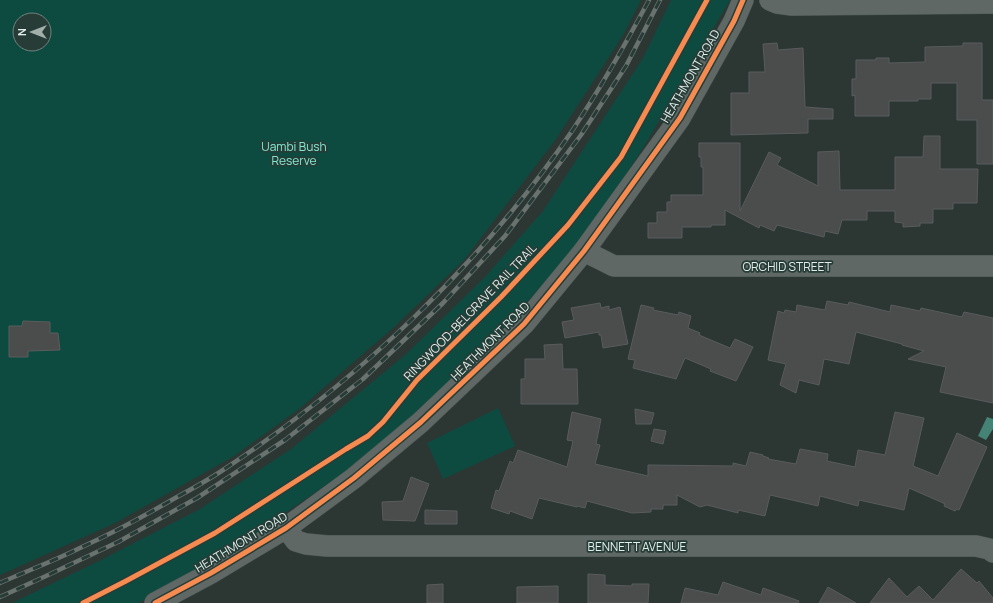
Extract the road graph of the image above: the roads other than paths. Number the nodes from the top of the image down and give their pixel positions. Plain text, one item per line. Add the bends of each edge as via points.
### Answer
1 (743, 0) edge
2 (770, 0) edge
3 (993, 3) edge
4 (584, 251) junction
5 (993, 266) edge
6 (286, 528) junction
7 (993, 552) edge
8 (155, 603) edge

1 - 4 street, HEATHMONT ROAD via 680,118
2 - 3 street via 792,5
4 - 5 street, ORCHID STREET via 614,266
4 - 6 street, HEATHMONT ROAD via 524,324 421,422 354,478
6 - 7 street, BENNETT AVENUE via 296,541 327,546 976,546 989,548
6 - 8 street, HEATHMONT ROAD

